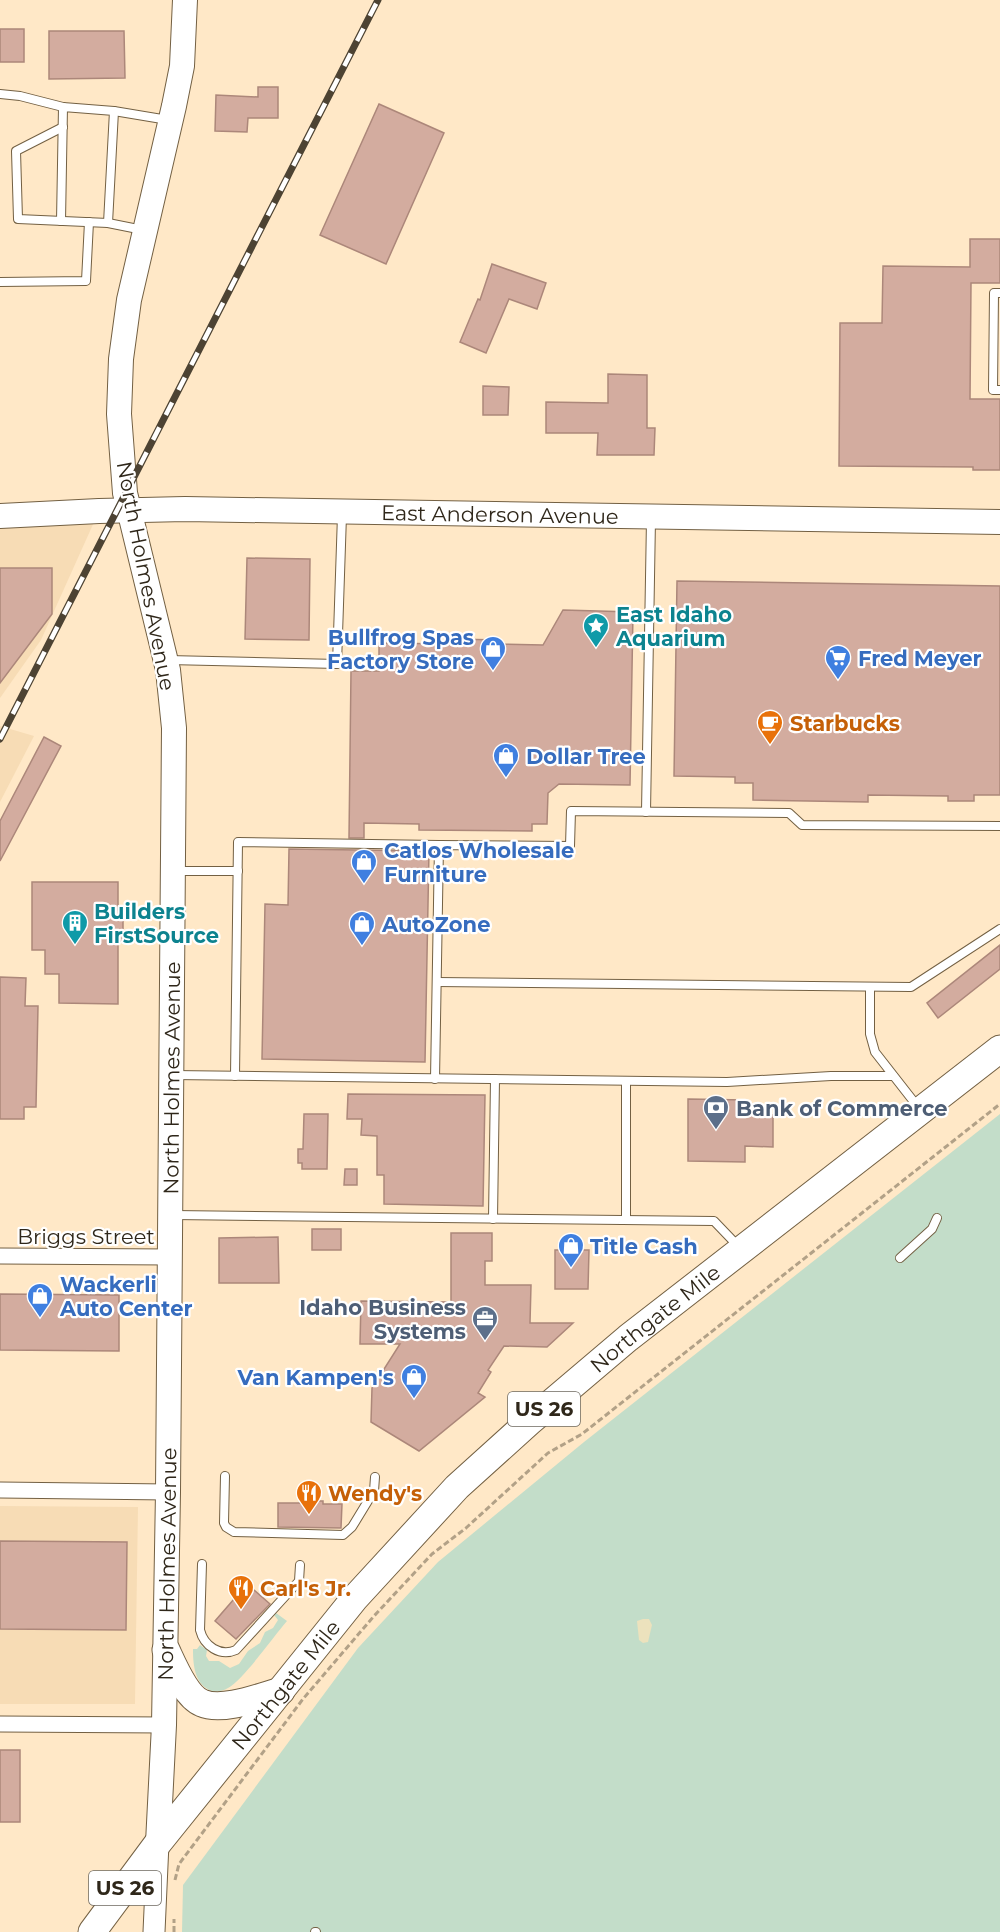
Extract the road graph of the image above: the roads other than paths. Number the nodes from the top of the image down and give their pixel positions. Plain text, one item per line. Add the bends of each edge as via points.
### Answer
1 (185, 0) edge
2 (0, 94) edge
3 (63, 107) junction
4 (114, 111) junction
5 (171, 120) junction
6 (63, 127) junction
7 (61, 221) junction
8 (89, 222) junction
9 (108, 223) junction
10 (144, 230) junction
11 (0, 282) edge
12 (1000, 294) edge
13 (1000, 390) edge
14 (130, 510) junction
15 (342, 511) junction
16 (0, 516) edge
17 (651, 517) junction
18 (1000, 522) edge
19 (166, 660) junction
20 (646, 812) junction
21 (1000, 826) edge
22 (439, 845) junction
23 (174, 871) junction
24 (238, 871) junction
25 (1000, 929) edge
26 (437, 982) junction
27 (870, 987) junction
28 (1000, 1049) edge
29 (172, 1075) junction
30 (235, 1076) junction
31 (893, 1076) junction
32 (435, 1079) junction
33 (495, 1079) junction
34 (626, 1081) junction
35 (920, 1111) junction
36 (171, 1215) junction
37 (937, 1218) dead end
38 (493, 1219) junction
39 (626, 1220) junction
40 (741, 1249) junction
41 (0, 1256) edge
42 (171, 1257) junction
43 (900, 1258) dead end
44 (225, 1476) dead end
45 (375, 1477) dead end
46 (0, 1490) edge
47 (168, 1492) junction
48 (202, 1564) dead end
49 (300, 1565) dead end
50 (166, 1650) junction
51 (280, 1691) junction
52 (0, 1724) edge
53 (164, 1725) junction
54 (159, 1843) junction
55 (92, 1932) edge
56 (154, 1932) edge

1 - 5 main road, North Holmes Avenue via 182,66
2 - 3 lane
3 - 4 lane
3 - 6 lane
4 - 5 lane
4 - 9 lane
5 - 10 main road, North Holmes Avenue
6 - 7 lane
6 - 7 lane via 16,151 18,219
7 - 8 lane
8 - 9 lane
8 - 11 lane via 86,281
9 - 10 lane
10 - 14 main road, North Holmes Avenue via 121,359 122,468
12 - 13 lane via 994,293 993,390
14 - 15 main road, East Anderson Avenue
14 - 16 main road, East Anderson Avenue
14 - 19 main road, North Holmes Avenue
15 - 17 main road, East Anderson Avenue
15 - 19 lane via 337,664
17 - 18 main road, East Anderson Avenue
17 - 20 lane
19 - 23 main road, North Holmes Avenue via 174,728
20 - 21 lane via 789,813 802,825
20 - 22 lane via 571,811 570,846
22 - 24 lane via 238,842
22 - 26 lane
23 - 24 lane
23 - 29 main road, North Holmes Avenue
24 - 30 lane
25 - 27 lane via 911,987
26 - 27 lane
26 - 32 lane
27 - 31 lane via 870,1034 875,1052
28 - 35 highway, Northgate Mile / US 26
29 - 30 lane
29 - 36 main road, North Holmes Avenue
30 - 32 lane
31 - 34 lane
31 - 35 lane
32 - 33 lane
33 - 34 lane
33 - 38 lane
34 - 39 lane
35 - 40 highway, Northgate Mile / US 26
36 - 38 lane
36 - 42 main road, North Holmes Avenue
37 - 43 lane via 932,1229
38 - 39 lane
39 - 40 lane via 714,1221
40 - 51 highway, Northgate Mile / US 26 via 591,1369 457,1487 355,1598
41 - 42 street, Briggs Street
42 - 47 main road, North Holmes Avenue
44 - 45 lane via 224,1522 234,1532 332,1534 343,1534 352,1527 374,1491
46 - 47 street
47 - 50 main road, North Holmes Avenue
48 - 49 lane via 202,1639 226,1653 236,1650 299,1581
50 - 51 highway via 177,1674 203,1704 217,1706
50 - 53 main road, North Holmes Avenue
51 - 54 highway, Northgate Mile / US 26
52 - 53 street
53 - 54 main road, North Holmes Avenue
54 - 55 highway, Northgate Mile / US 26
54 - 56 main road

